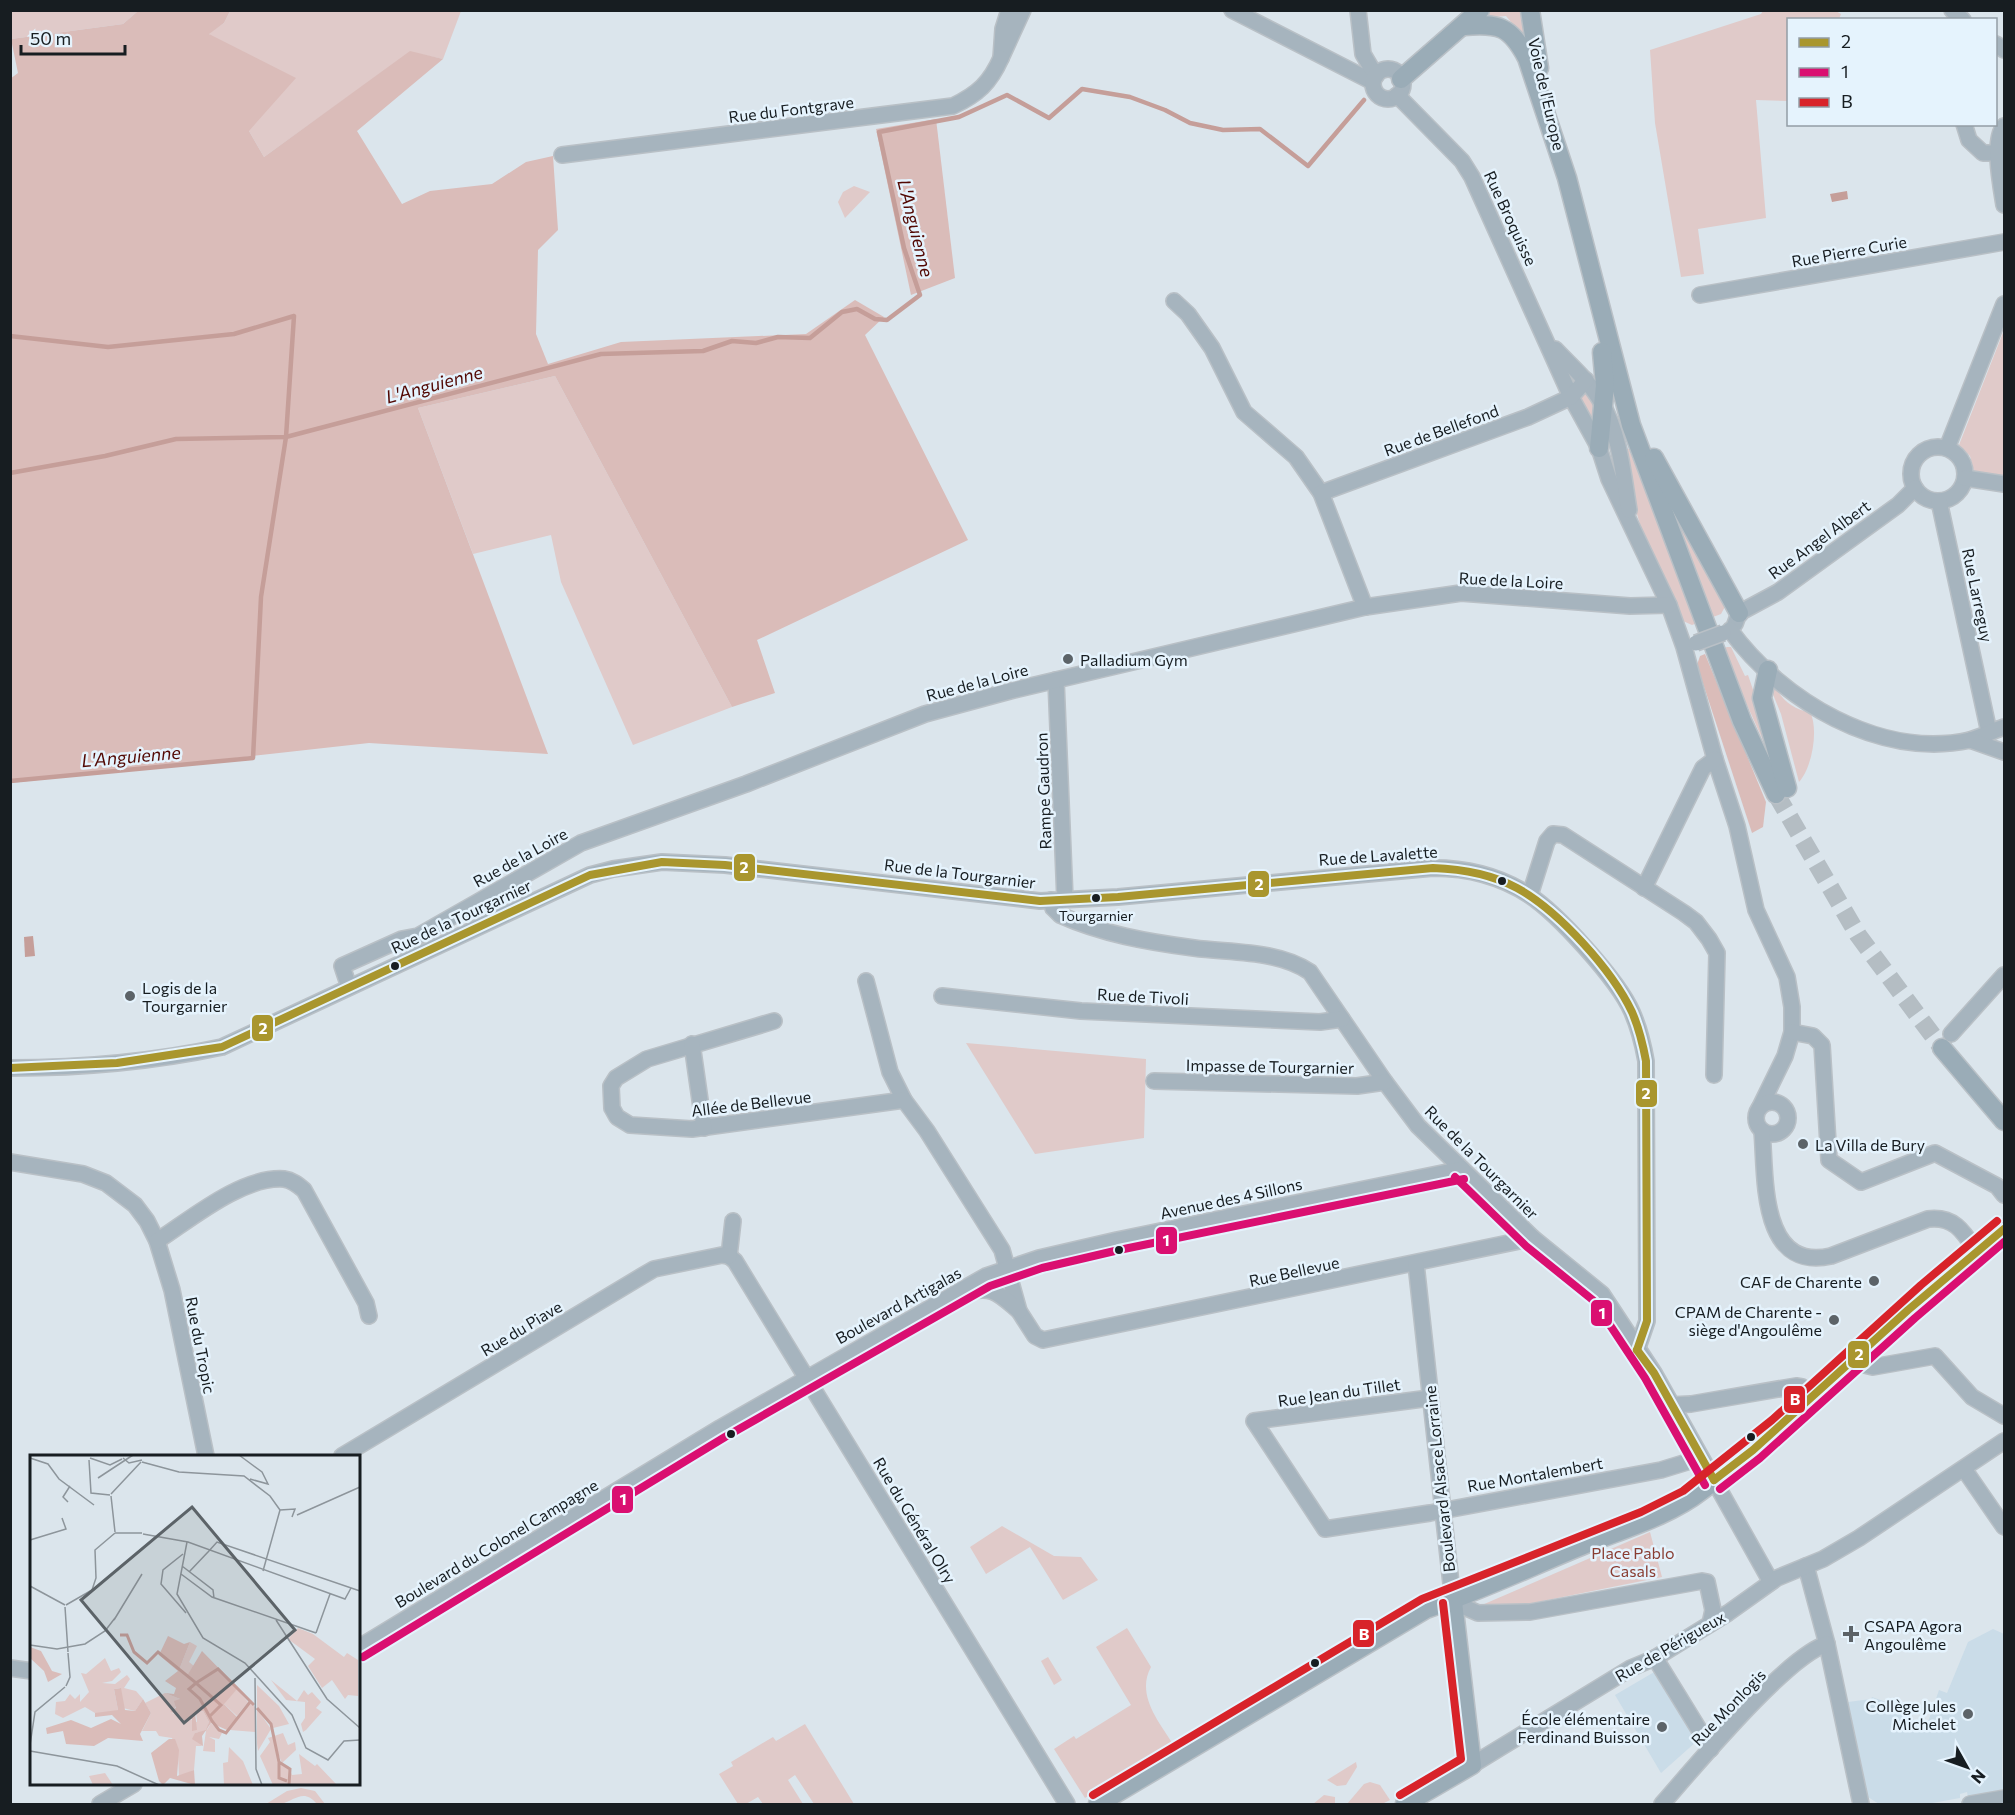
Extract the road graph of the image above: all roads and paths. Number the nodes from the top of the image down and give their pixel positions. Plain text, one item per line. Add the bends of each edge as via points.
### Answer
1 (1009, 10) edge
2 (1023, 10) edge
3 (1232, 10) edge
4 (1359, 10) edge
5 (1480, 10) edge
6 (1530, 10) edge
7 (1538, 10) edge
8 (1464, 26) junction
9 (1361, 38) junction
10 (1002, 58) junction
11 (1329, 60) junction
12 (1387, 80) junction
13 (1965, 126) edge
14 (2004, 126) edge
15 (1999, 153) junction
16 (562, 155) dead end
17 (1567, 178) junction
18 (2004, 205) edge
19 (1576, 211) junction
20 (1581, 229) junction
21 (2004, 242) edge
22 (1700, 295) dead end
23 (1174, 301) dead end
24 (2004, 304) edge
25 (1549, 343) junction
26 (1586, 381) junction
27 (1571, 397) junction
28 (1603, 404) junction
29 (1599, 448) junction
30 (1947, 448) junction
31 (1965, 478) junction
32 (2004, 484) edge
33 (1915, 488) junction
34 (1322, 494) junction
35 (1939, 501) junction
36 (1631, 527) junction
37 (1653, 574) junction
38 (1653, 604) junction
39 (1669, 605) junction
40 (1365, 607) junction
41 (1739, 613) junction
42 (1727, 631) junction
43 (1687, 642) junction
44 (1768, 670) junction
45 (1056, 680) junction
46 (2004, 727) edge
47 (1989, 732) junction
48 (1970, 740) junction
49 (2004, 752) edge
50 (1715, 759) junction
51 (1644, 888) junction
52 (1530, 895) junction
53 (1058, 900) junction
54 (358, 961) junction
55 (2004, 975) edge
56 (366, 979) junction
57 (866, 981) dead end
58 (349, 987) junction
59 (942, 996) dead end
60 (1342, 1019) junction
61 (774, 1021) dead end
62 (1792, 1032) junction
63 (1946, 1041) joint
64 (692, 1044) junction
65 (10, 1068) edge
66 (1778, 1070) junction
67 (1714, 1075) dead end
68 (1154, 1081) dead end
69 (1385, 1082) junction
70 (904, 1100) junction
71 (1780, 1104) junction
72 (1760, 1107) junction
73 (2004, 1121) edge
74 (704, 1128) junction
75 (1762, 1131) junction
76 (1779, 1132) junction
77 (10, 1162) edge
78 (1462, 1169) junction
79 (1766, 1176) junction
80 (2004, 1195) edge
81 (732, 1221) dead end
82 (2004, 1229) edge
83 (1533, 1238) junction
84 (158, 1241) junction
85 (1976, 1251) junction
86 (729, 1257) junction
87 (1416, 1264) junction
88 (1008, 1268) junction
89 (944, 1299) junction
90 (1020, 1311) junction
91 (369, 1316) dead end
92 (1647, 1321) junction
93 (1637, 1350) junction
94 (1852, 1362) junction
95 (1654, 1373) junction
96 (807, 1377) junction
97 (1814, 1395) junction
98 (1430, 1398) junction
99 (1671, 1405) junction
100 (2004, 1416) edge
101 (1254, 1421) joint
102 (2004, 1441) edge
103 (206, 1455) edge
104 (344, 1455) edge
105 (1700, 1458) junction
106 (1964, 1469) junction
107 (1714, 1480) junction
108 (1442, 1510) junction
109 (2004, 1527) edge
110 (1806, 1566) junction
111 (1771, 1582) junction
112 (1453, 1602) junction
113 (1710, 1624) junction
114 (1827, 1644) junction
115 (360, 1647) edge
116 (1655, 1658) junction
117 (10, 1668) edge
118 (30, 1671) edge
119 (1711, 1749) junction
120 (1472, 1765) junction
121 (132, 1785) edge
122 (2004, 1798) edge
123 (100, 1804) edge
124 (1067, 1804) edge
125 (1098, 1804) edge
126 (1405, 1804) edge
127 (1662, 1804) edge
128 (1861, 1804) edge
129 (1970, 1804) edge

1 - 10 street, Rue du Fontgrave
2 - 10 street, Rue du Fontgrave
3 - 11 street
4 - 9 street
5 - 8 main road
6 - 17 main road, Voie de l'Europe via 1536,59
7 - 17 main road
8 - 12 main road
8 - 17 main road via 1498,25 1517,39
9 - 11 street via 1350,54
9 - 12 street
10 - 16 street, Rue du Fontgrave via 984,88 954,106
11 - 12 street
12 - 25 street, Rue Broquisse via 1462,161 1472,177
13 - 15 street via 1969,140 1983,153
14 - 15 street
15 - 18 street
17 - 19 main road
19 - 20 main road
19 - 41 main road via 1653,456
20 - 28 main road via 1605,373
20 - 44 main road via 1631,424 1742,721 1782,791 1762,698
21 - 22 street, Rue Pierre Curie
23 - 34 street via 1212,348 1244,412 1296,458
24 - 30 street
25 - 26 street, Rue Broquisse
25 - 27 street, Rue Broquisse
26 - 27 street
26 - 28 street, Rue Broquisse
27 - 29 street, Rue Broquisse
27 - 34 street, Rue de Bellefond via 1528,417
28 - 29 main road
28 - 36 street, Rue Broquisse via 1618,446
29 - 36 street, Rue Broquisse
30 - 31 street via 1962,462
30 - 33 street via 1936,447 1919,454 1911,471
31 - 32 street
31 - 35 street via 1956,494
33 - 35 street via 1925,498
33 - 41 street, Rue Angel Albert via 1898,505 1778,592
34 - 40 street
35 - 47 street, Rue Larreguy
36 - 37 street, Rue Broquisse
37 - 38 street, Rue Broquisse
37 - 39 street, Rue Broquisse
38 - 39 street, Rue de la Loire
38 - 40 street, Rue de la Loire via 1630,606 1461,593
38 - 43 street
39 - 43 street, Rue Broquisse
40 - 45 street, Rue de la Loire
41 - 42 street via 1738,620
42 - 43 street, bridge
42 - 44 street
43 - 50 street, Rue Broquisse
44 - 48 street via 1824,715 1856,729 1913,741
45 - 53 street, Rampe Gaudron
45 - 54 street, Rue de la Loire via 925,714 581,843 418,936 402,939
46 - 47 street
47 - 48 street
48 - 49 street
50 - 51 street via 1703,768
50 - 62 street, Rue Broquisse via 1737,826 1756,910 1788,977
51 - 52 street via 1563,835 1553,834 1547,841
51 - 67 street via 1696,922 1717,953
52 - 53 street, Rue de Lavalette via 1499,879 1449,868
52 - 92 street, Rue de Lavalette via 1575,938 1617,988 1641,1035 1647,1061
53 - 56 street, Rue de la Tourgarnier via 1011,899 725,865 662,862 590,875
53 - 60 street, Rue de la Tourgarnier via 1053,908 1060,915 1118,935 1295,963 1317,980
54 - 56 street
54 - 58 street, Rue de la Loire via 342,966
55 - 63 street
56 - 58 street, Rue de la Tourgarnier
57 - 70 street via 890,1072
58 - 65 street, Rue de la Tourgarnier via 222,1047 161,1060
59 - 60 street, Rue de Tivoli via 1081,1011 1320,1022
60 - 69 street, Rue de la Tourgarnier
61 - 64 street, Allée de Bellevue
62 - 66 street
62 - 80 street via 1813,1036 1822,1045 1829,1160 1861,1182 1935,1153 1997,1186
63 - 73 main road
64 - 74 street
64 - 74 street, Allée de Bellevue via 646,1059 624,1073 611,1086 609,1098 617,1117 630,1125
66 - 71 street
66 - 72 street
68 - 69 street, Impasse de Tourgarnier via 1357,1086
69 - 78 street, Rue de la Tourgarnier via 1419,1126
70 - 74 street, Allée de Bellevue
70 - 88 street via 1002,1250
71 - 72 street via 1768,1102
71 - 76 street via 1787,1119
72 - 75 street via 1757,1119
75 - 76 street
75 - 79 street
76 - 79 street
77 - 84 street, Rue du Tropic via 83,1174 106,1183 135,1205
78 - 83 street, Rue de la Tourgarnier
78 - 88 street, Avenue des 4 Sillons via 1039,1258
79 - 85 street via 1771,1224 1788,1246 1806,1257 1831,1256 1940,1217 1959,1227
81 - 86 street
82 - 85 main road
83 - 87 street, Rue Bellevue
83 - 93 street, Rue de la Tourgarnier via 1602,1294
84 - 91 street via 225,1196 255,1184 283,1179 294,1182 304,1190 366,1303
84 - 103 street, Rue du Tropic
85 - 94 main road
86 - 96 street, Rue du Général Olry
86 - 104 street, Rue du Piave via 722,1255 654,1269
87 - 90 street, Rue Bellevue via 1061,1338 1043,1340 1035,1336
87 - 98 street, Boulevard Alsace Lorraine
88 - 89 street, Boulevard Artigalas via 986,1275
88 - 90 street
89 - 90 street via 988,1288
89 - 96 street, Boulevard Artigalas
92 - 93 street, Rue de Lavalette
92 - 95 street
93 - 95 street, Rue de la Tourgarnier
94 - 97 main road
94 - 100 street via 1873,1367 1935,1356 1972,1397
95 - 99 street, Rue de la Tourgarnier
96 - 115 street, Boulevard du Colonel Campagne
96 - 124 street, Rue du Général Olry
97 - 99 street via 1796,1386
97 - 107 main road via 1737,1465
98 - 101 street, Rue Jean du Tillet
98 - 108 street, Boulevard Alsace Lorraine
99 - 105 street, Rue de la Tourgarnier
101 - 108 street, Rue Montalembert via 1325,1529
102 - 106 street, Rue de Périgueux
105 - 107 street, Rue de la Tourgarnier
105 - 108 street, Rue Montalembert via 1661,1470
106 - 109 street
106 - 110 street, Rue de Périgueux via 1859,1538
107 - 111 street, Rue de la Tourgarnier
107 - 112 main road via 1675,1506
108 - 112 street, Boulevard Alsace Lorraine
110 - 111 street, Rue de Périgueux
110 - 114 street
111 - 113 street, Rue de Périgueux
112 - 113 street via 1478,1613 1514,1613 1702,1581 1707,1582 1711,1597
112 - 120 main road, Boulevard Alsace Lorraine
112 - 125 main road via 1425,1609 1396,1625
113 - 116 street, Rue de Périgueux
114 - 119 street, Rue Monlogis via 1811,1651 1769,1688
114 - 128 street
116 - 119 street
116 - 120 street, Rue de Périgueux via 1631,1668
117 - 118 street
119 - 127 street, Rue Monlogis
120 - 126 main road, Rue de Périgueux
121 - 123 street
122 - 129 street

